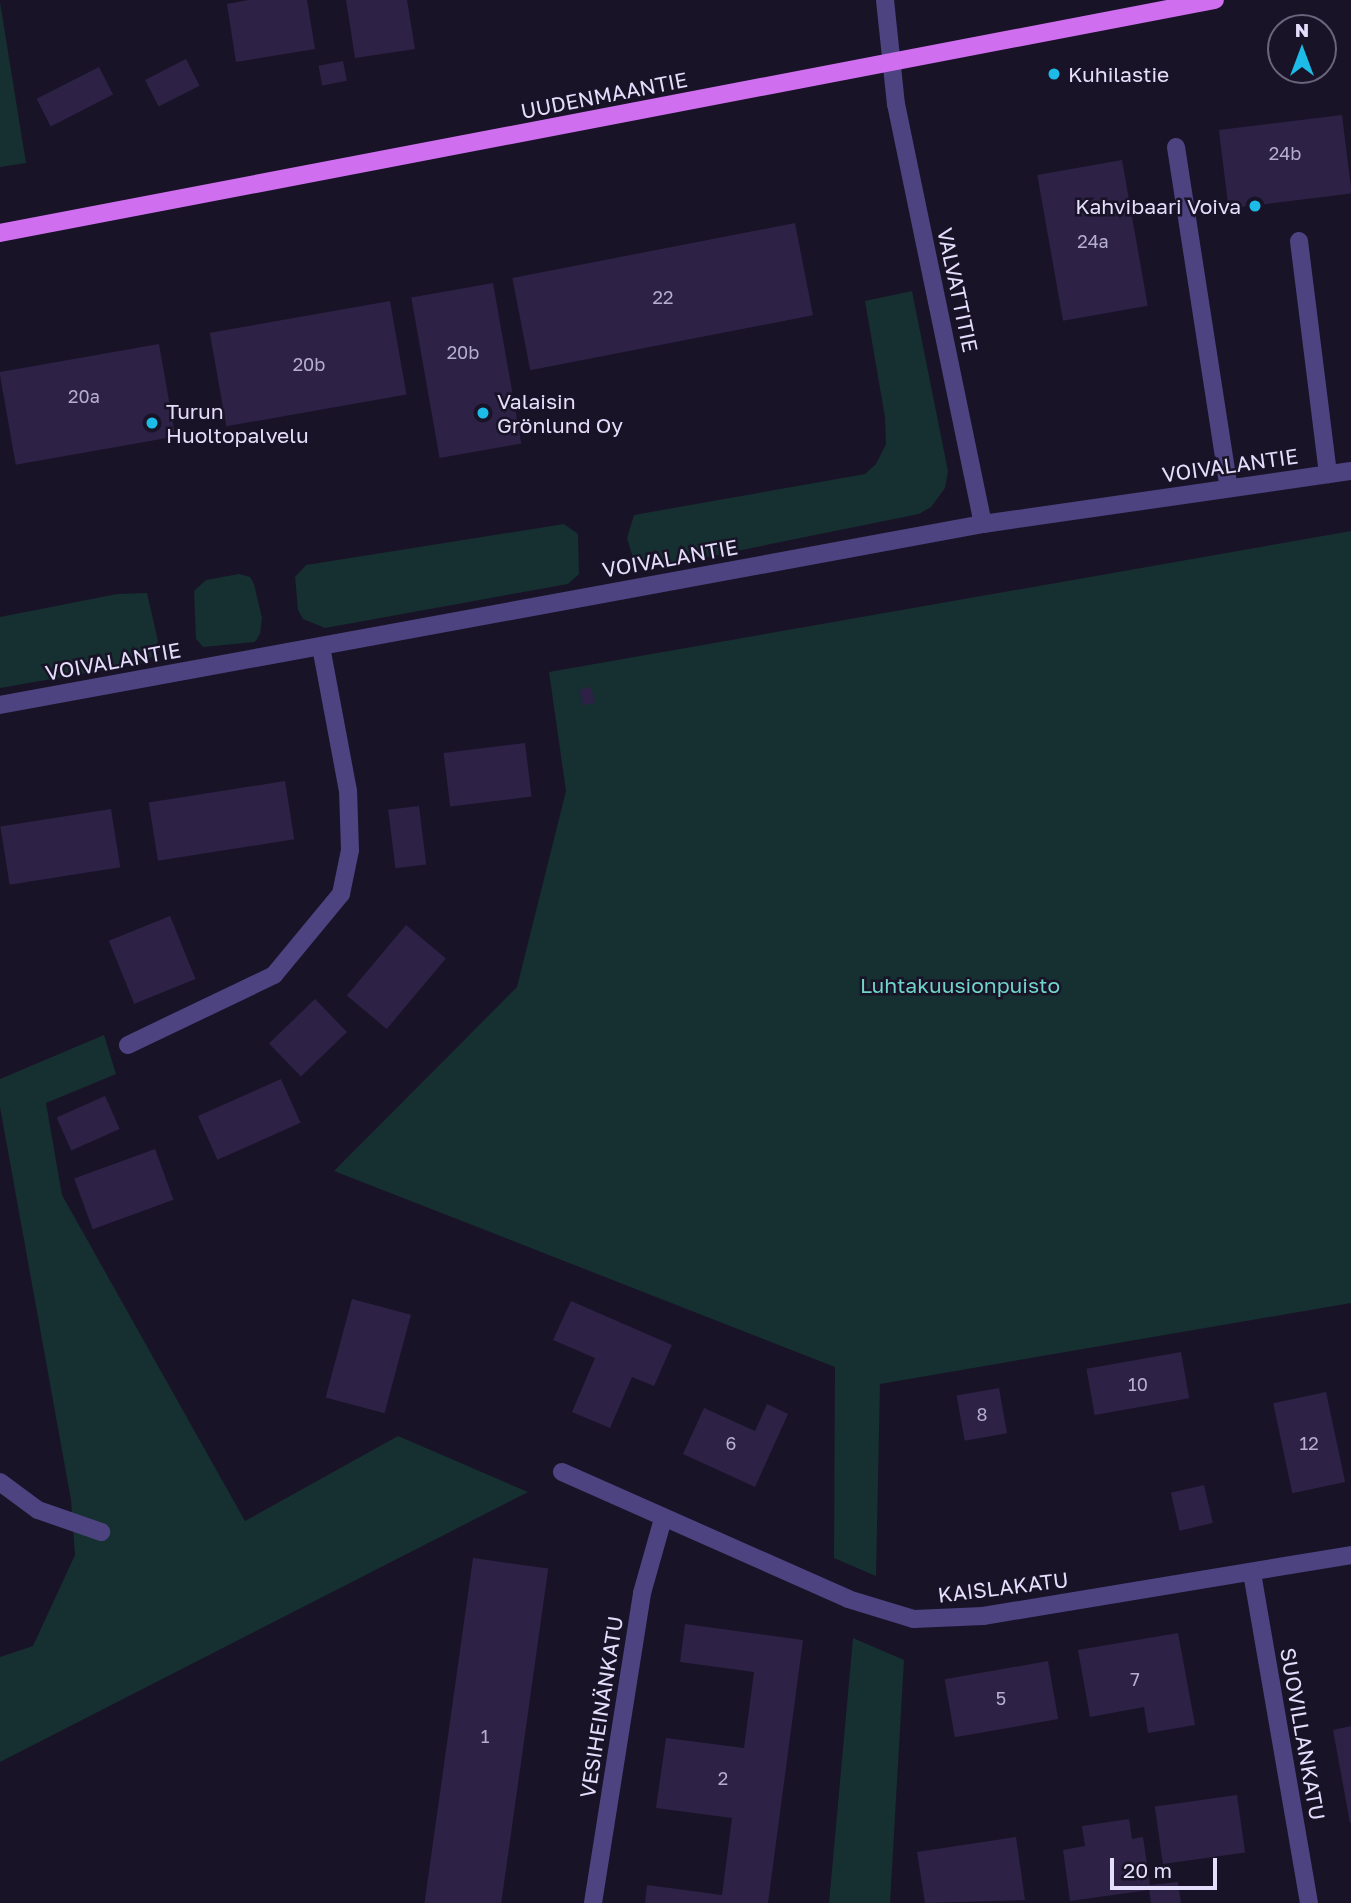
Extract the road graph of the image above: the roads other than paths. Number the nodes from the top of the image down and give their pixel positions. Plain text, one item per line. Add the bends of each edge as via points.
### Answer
1 (885, 0) edge
2 (1215, 0) edge
3 (889, 64) junction
4 (1176, 147) dead end
5 (0, 233) edge
6 (1298, 241) dead end
7 (1351, 471) edge
8 (1328, 474) junction
9 (1229, 488) junction
10 (983, 524) junction
11 (321, 647) junction
12 (0, 705) edge
13 (128, 1045) dead end
14 (562, 1472) dead end
15 (0, 1482) edge
16 (663, 1519) junction
17 (101, 1532) dead end
18 (1351, 1555) edge
19 (1252, 1573) junction
20 (593, 1903) edge
21 (1309, 1903) edge

1 - 3 street
2 - 3 main road, UUDENMAANTIE
3 - 5 main road, UUDENMAANTIE
3 - 10 street, VALVATTITIE
4 - 9 street
6 - 8 street
7 - 8 street, VOIVALANTIE
8 - 9 street, VOIVALANTIE
9 - 10 street, VOIVALANTIE
10 - 11 street, VOIVALANTIE
11 - 12 street, VOIVALANTIE
11 - 13 street via 348,792 350,850 341,894 274,975
14 - 16 street, KAISLAKATU
15 - 17 street via 38,1510
16 - 19 street, KAISLAKATU via 848,1599 914,1619 983,1616
16 - 20 street, VESIHEINÄNKATU via 642,1593
18 - 19 street, KAISLAKATU
19 - 21 street, SUOVILLANKATU

